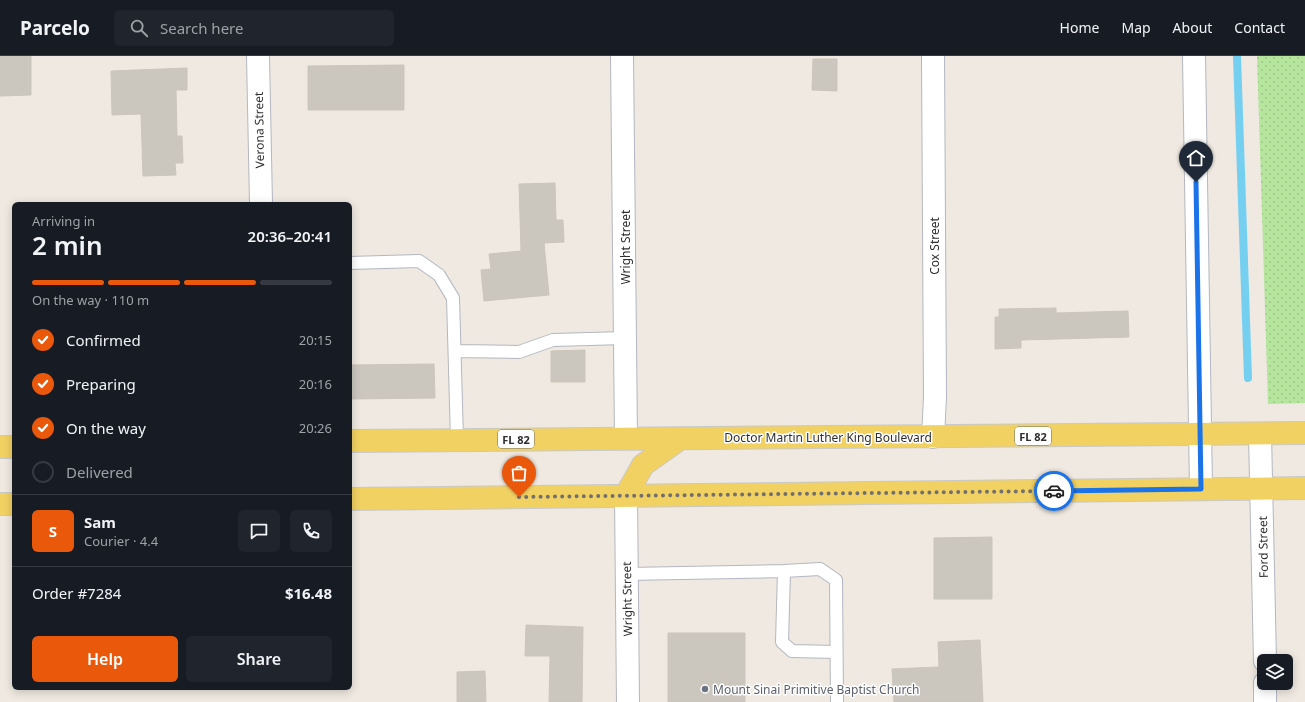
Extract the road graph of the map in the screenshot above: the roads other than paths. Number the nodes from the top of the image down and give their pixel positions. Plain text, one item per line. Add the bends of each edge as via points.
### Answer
1 (258, 56) edge
2 (622, 56) edge
3 (933, 56) edge
4 (1194, 56) edge
5 (261, 202) edge
6 (352, 263) edge
7 (625, 338) junction
8 (455, 350) junction
9 (1305, 433) edge
10 (1201, 434) junction
11 (1260, 434) junction
12 (933, 437) junction
13 (626, 438) junction
14 (681, 438) junction
15 (457, 440) junction
16 (352, 441) edge
17 (0, 447) edge
18 (12, 447) edge
19 (1262, 488) junction
20 (1305, 488) edge
21 (1201, 489) junction
22 (626, 495) junction
23 (352, 499) edge
24 (0, 504) edge
25 (12, 504) edge
26 (784, 571) junction
27 (627, 574) junction
28 (836, 652) junction
29 (1265, 654) edge
30 (1265, 690) edge
31 (628, 702) edge
32 (837, 702) edge
33 (1265, 702) edge

1 - 5 street, Verona Street
2 - 7 street, Wright Street
3 - 12 street, Cox Street
4 - 10 street
6 - 8 lane via 419,261 439,275 453,298
7 - 8 lane via 554,340 520,352
7 - 13 street, Wright Street
8 - 15 lane
9 - 11 main road, Doctor Martin Luther King Boulevard / FL 82
10 - 11 main road, Doctor Martin Luther King Boulevard / FL 82
10 - 12 main road, Doctor Martin Luther King Boulevard / FL 82
10 - 21 street
11 - 19 street, Ford Street
12 - 14 main road, Doctor Martin Luther King Boulevard / FL 82
13 - 14 main road, Doctor Martin Luther King Boulevard / FL 82
13 - 15 main road, Doctor Martin Luther King Boulevard / FL 82
14 - 22 main road via 643,465
15 - 16 main road, Doctor Martin Luther King Boulevard / FL 82
17 - 18 main road
19 - 20 main road
19 - 21 main road
19 - 29 street, Ford Street
21 - 22 main road
22 - 23 main road
22 - 27 street, Wright Street
24 - 25 main road
26 - 27 lane
26 - 28 lane via 820,569 836,580
26 - 28 lane via 782,642 792,651
27 - 31 street, Wright Street
28 - 32 lane
30 - 33 street

